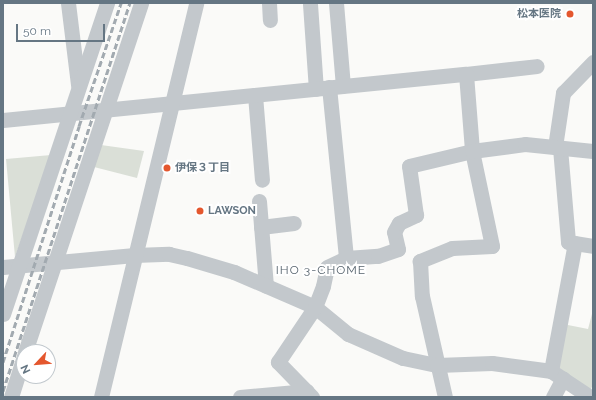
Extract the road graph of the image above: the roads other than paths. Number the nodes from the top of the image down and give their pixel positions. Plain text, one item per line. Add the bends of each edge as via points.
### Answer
1 (68, 3) edge
2 (107, 3) edge
3 (141, 3) edge
4 (196, 3) edge
5 (269, 3) edge
6 (336, 3) edge
7 (310, 4) dead end
8 (270, 20) dead end
9 (593, 62) edge
10 (537, 66) dead end
11 (466, 74) junction
12 (329, 88) junction
13 (78, 91) junction
14 (255, 95) junction
15 (171, 103) junction
16 (105, 110) junction
17 (71, 114) junction
18 (3, 120) edge
19 (557, 148) junction
20 (472, 151) junction
21 (593, 151) edge
22 (262, 180) dead end
23 (259, 200) dead end
24 (294, 223) dead end
25 (261, 227) junction
26 (575, 243) junction
27 (593, 246) edge
28 (134, 255) junction
29 (346, 258) junction
30 (54, 262) junction
31 (18, 266) junction
32 (3, 267) edge
33 (266, 286) junction
34 (315, 307) junction
35 (3, 314) edge
36 (28, 344) edge
37 (437, 365) junction
38 (557, 374) junction
39 (16, 381) edge
40 (309, 394) edge
41 (11, 397) edge
42 (101, 397) edge
43 (245, 397) edge
44 (445, 397) edge
45 (553, 397) edge
46 (590, 397) edge

1 - 13 street
2 - 13 street
3 - 16 street
4 - 15 street
5 - 8 street
6 - 12 street
7 - 12 street via 306,22
9 - 19 street via 563,93
10 - 11 street
11 - 12 street
11 - 20 street
12 - 14 street
12 - 29 street
13 - 17 street
14 - 15 street
14 - 22 street
15 - 16 street
15 - 28 street
16 - 17 street
16 - 30 street
17 - 18 street
17 - 31 street
19 - 20 street via 525,144
19 - 21 street
19 - 26 street via 568,242
20 - 29 street via 409,166 416,215 396,227 394,232 398,249 378,256
20 - 37 street via 492,246 452,248 420,261 422,296
23 - 25 street
24 - 25 street
25 - 33 street
26 - 27 street
26 - 38 street
28 - 30 street
28 - 33 street via 169,254 187,258 234,272
28 - 42 street
29 - 34 street via 326,267 323,286
30 - 31 street
30 - 36 street
31 - 32 street
31 - 35 street
33 - 34 street
34 - 37 street via 348,334 403,358
34 - 40 street via 278,362
37 - 38 street via 492,363
37 - 44 street
38 - 45 street
38 - 46 street
39 - 41 street
40 - 43 street

